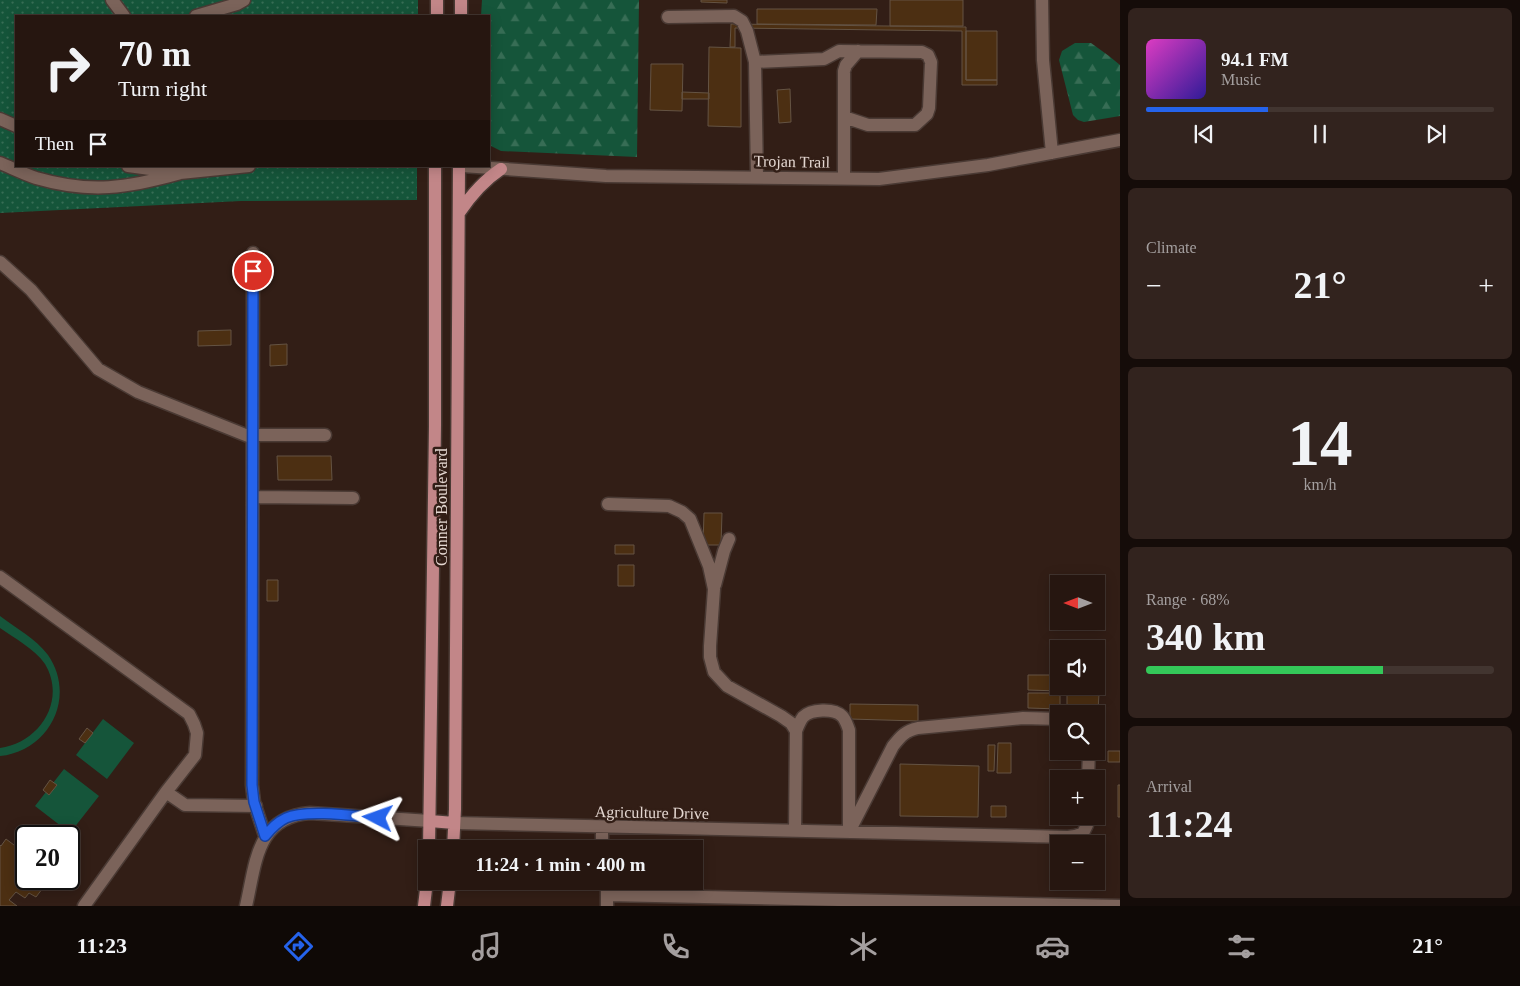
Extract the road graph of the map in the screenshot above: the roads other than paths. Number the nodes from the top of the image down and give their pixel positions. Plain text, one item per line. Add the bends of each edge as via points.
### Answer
1 (112, 0) edge
2 (244, 0) edge
3 (437, 0) edge
4 (461, 0) edge
5 (1042, 0) edge
6 (123, 15) edge
7 (199, 15) edge
8 (436, 15) edge
9 (460, 15) edge
10 (668, 17) dead end
11 (858, 51) junction
12 (824, 59) junction
13 (755, 62) junction
14 (844, 71) junction
15 (0, 118) edge
16 (844, 118) junction
17 (15, 126) edge
18 (1120, 140) edge
19 (1052, 153) junction
20 (0, 163) edge
21 (236, 167) edge
22 (435, 167) edge
23 (461, 167) edge
24 (474, 167) edge
25 (149, 168) edge
26 (501, 169) junction
27 (186, 171) edge
28 (757, 177) junction
29 (844, 178) junction
30 (459, 213) junction
31 (253, 253) dead end
32 (0, 262) edge
33 (325, 435) dead end
34 (253, 437) junction
35 (253, 497) junction
36 (353, 498) dead end
37 (608, 504) dead end
38 (729, 539) dead end
39 (0, 577) edge
40 (714, 589) junction
41 (1050, 719) edge
42 (796, 731) junction
43 (166, 792) junction
44 (256, 806) junction
45 (430, 822) junction
46 (454, 823) junction
47 (1087, 825) edge
48 (602, 827) junction
49 (795, 831) junction
50 (849, 832) junction
51 (265, 836) junction
52 (429, 840) edge
53 (453, 840) edge
54 (602, 840) edge
55 (426, 890) edge
56 (449, 890) edge
57 (607, 900) edge
58 (681, 901) edge
59 (722, 902) edge
60 (84, 906) edge
61 (246, 906) edge
62 (424, 906) edge
63 (447, 906) edge
64 (1120, 906) edge

1 - 6 street
2 - 7 street
3 - 8 main road
4 - 9 main road
5 - 19 street via 1043,60
10 - 13 street via 734,16 748,30
11 - 12 street via 839,51
11 - 14 street
11 - 16 street via 922,52 928,55 931,62 929,108 915,125 868,126
12 - 13 street
12 - 14 street
13 - 28 street
14 - 16 street
15 - 17 street
16 - 29 street
18 - 19 street, Trojan Trail
19 - 29 street, Trojan Trail via 879,179
20 - 27 street via 58,184 102,188 125,187
21 - 27 street
22 - 45 main road, Conner Boulevard
23 - 30 main road, Conner Boulevard
24 - 26 street, Trojan Trail
25 - 27 street
26 - 28 street, Trojan Trail via 606,176
26 - 30 main road via 469,197
28 - 29 street, Trojan Trail
30 - 46 main road, Conner Boulevard
31 - 34 street
32 - 34 street via 31,290 98,369 138,392
33 - 34 street
34 - 35 street
35 - 36 street
35 - 44 street via 252,785
37 - 40 street via 669,506 682,512 690,519 709,566
38 - 40 street
39 - 43 street via 189,714 197,733 195,755
40 - 42 street via 710,646 714,672 727,686 781,716
41 - 50 street via 1023,718 908,730 894,746
42 - 49 street
42 - 50 street via 805,715 812,712 837,712 847,723
43 - 44 street via 185,805
43 - 60 street
44 - 51 street
45 - 46 main road
45 - 51 street via 297,814 276,824
45 - 52 main road, Conner Boulevard
46 - 48 street, Agriculture Drive
46 - 53 main road, Conner Boulevard
47 - 50 street, Agriculture Drive via 1083,833 1075,836
48 - 49 street, Agriculture Drive
48 - 54 street
49 - 50 street, Agriculture Drive
51 - 61 street
55 - 62 main road
56 - 63 main road
57 - 58 street
58 - 59 street
59 - 64 street

